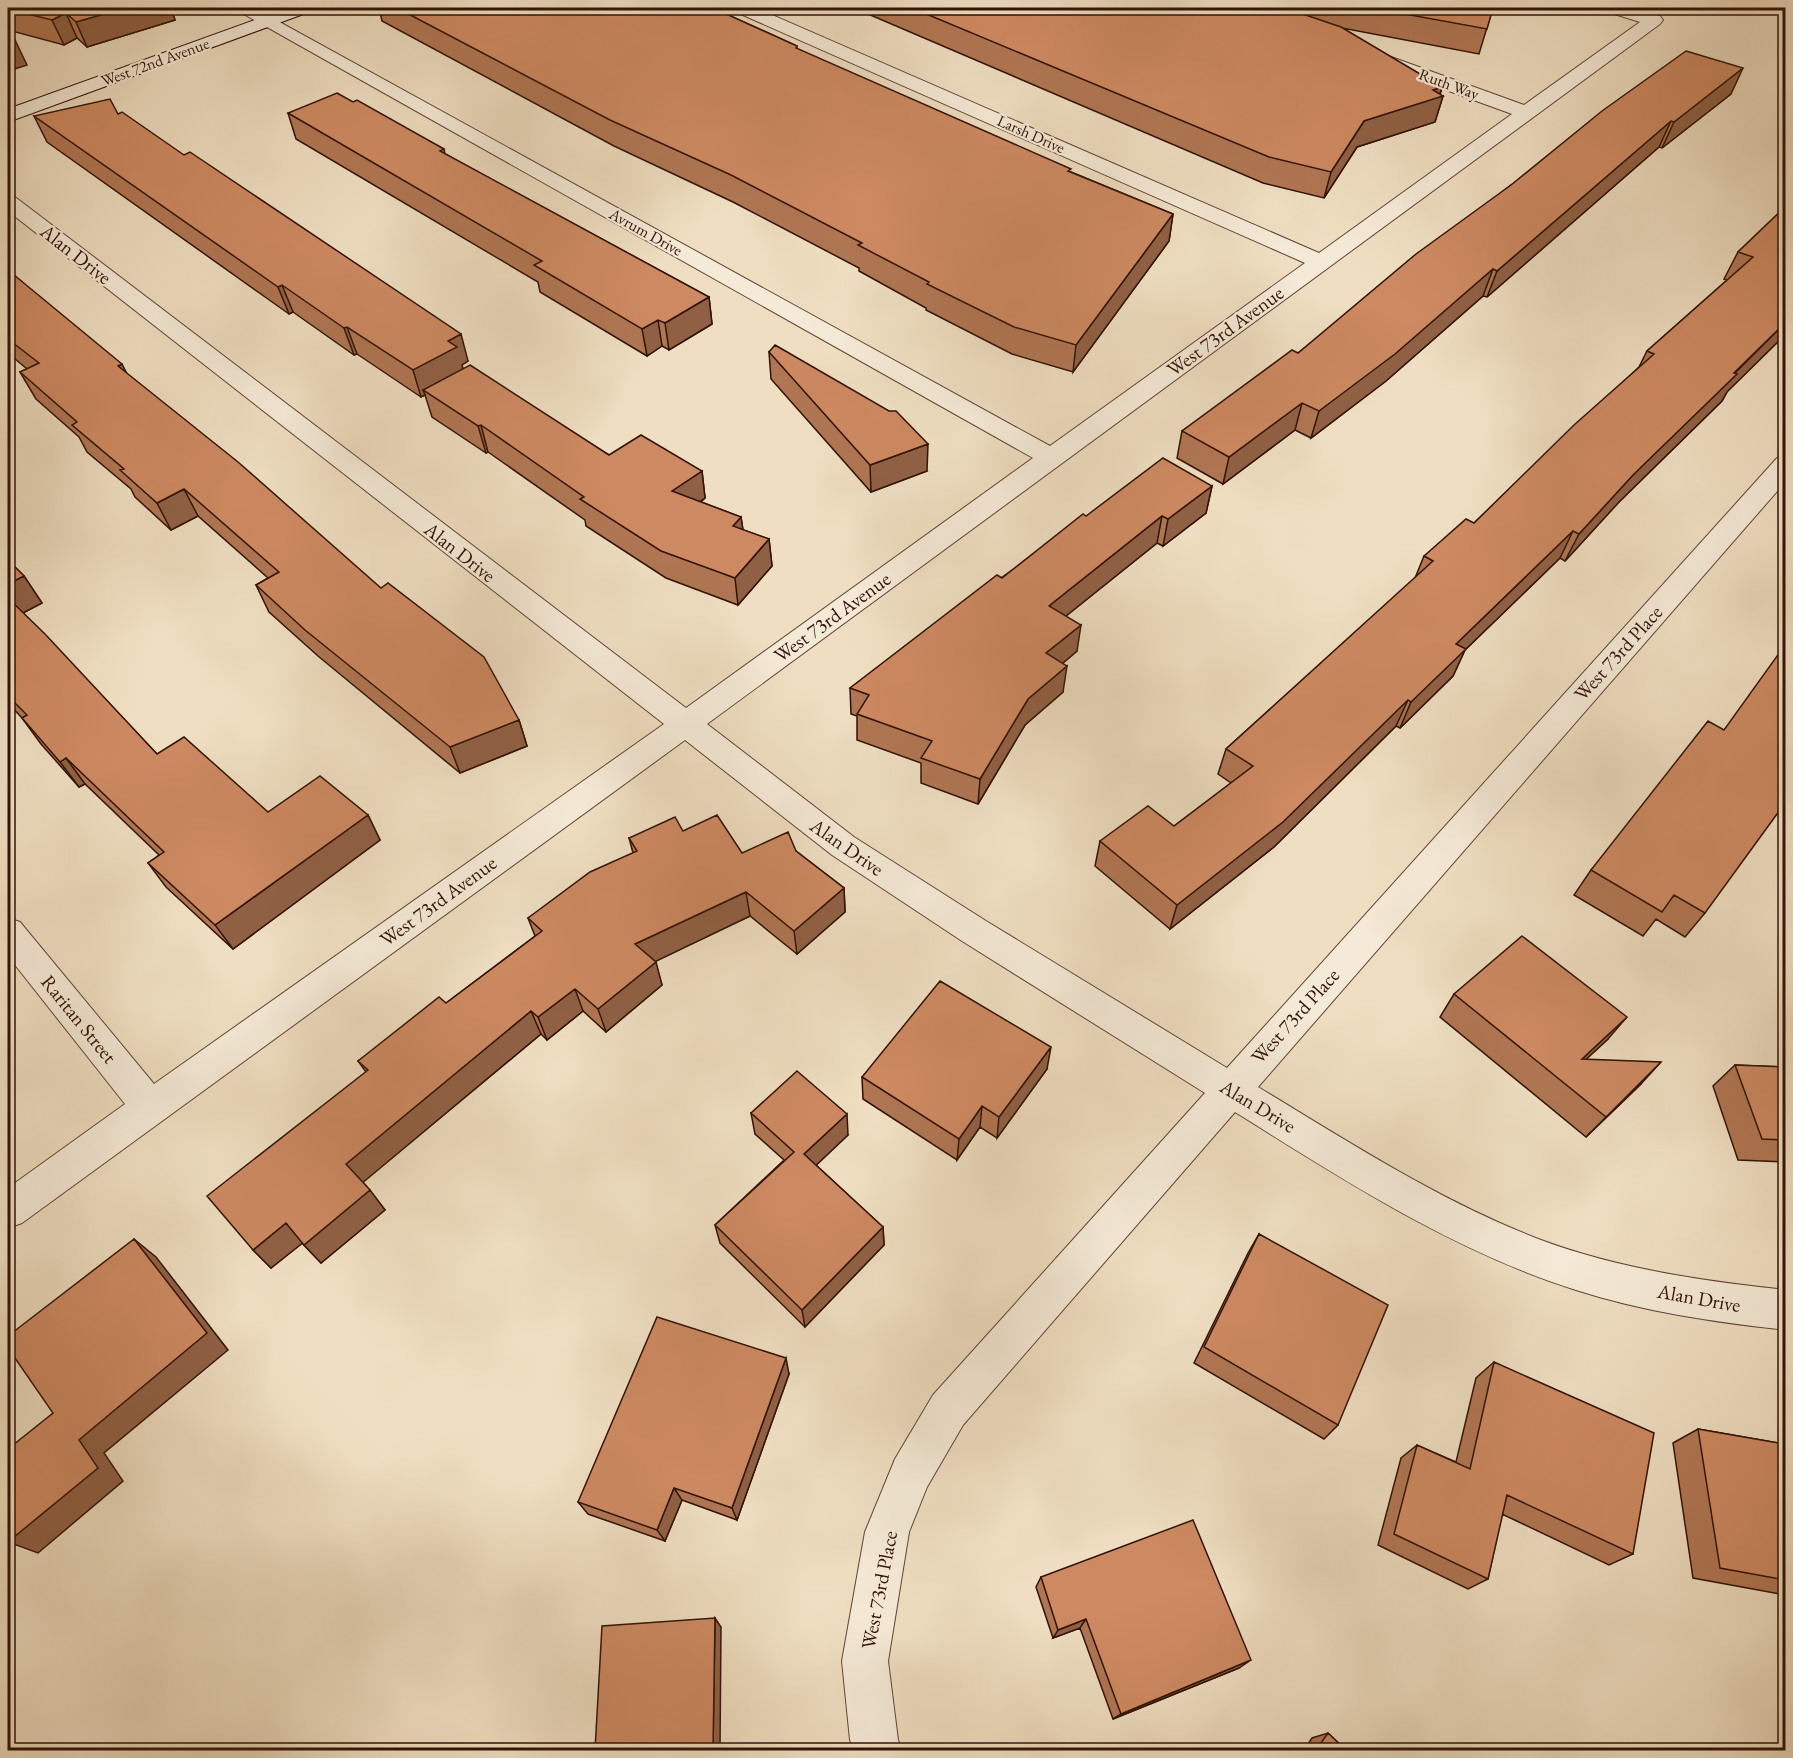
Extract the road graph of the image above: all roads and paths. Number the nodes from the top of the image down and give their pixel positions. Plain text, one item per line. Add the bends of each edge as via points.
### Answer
1 (242, 8) edge
2 (303, 8) edge
3 (742, 8) edge
4 (1614, 8) edge
5 (266, 21) junction
6 (1359, 52) edge
7 (1527, 112) junction
8 (8, 116) edge
9 (8, 201) edge
10 (1320, 261) junction
11 (1051, 457) junction
12 (1785, 464) edge
13 (684, 725) junction
14 (8, 932) edge
15 (1230, 1089) junction
16 (150, 1107) junction
17 (8, 1210) edge
18 (1785, 1310) edge
19 (878, 1750) edge

1 - 5 street, Avrum Drive
2 - 5 street, West 72nd Avenue
3 - 10 street, Larsh Drive
4 - 7 street, West 73rd Avenue via 1654,20
5 - 8 street, West 72nd Avenue
5 - 11 street, Avrum Drive
6 - 7 street, Ruth Way
7 - 10 street, West 73rd Avenue
9 - 13 street, Alan Drive
10 - 11 street, West 73rd Avenue
11 - 13 street, West 73rd Avenue
12 - 15 street, West 73rd Place
13 - 15 street, Alan Drive via 871,865
13 - 16 street, West 73rd Avenue
14 - 16 street, Raritan Street
15 - 18 street, Alan Drive via 1401,1193 1512,1247 1594,1276 1711,1303
15 - 19 street, West 73rd Place via 948,1410 910,1474 887,1532 865,1661
16 - 17 street, West 73rd Avenue

